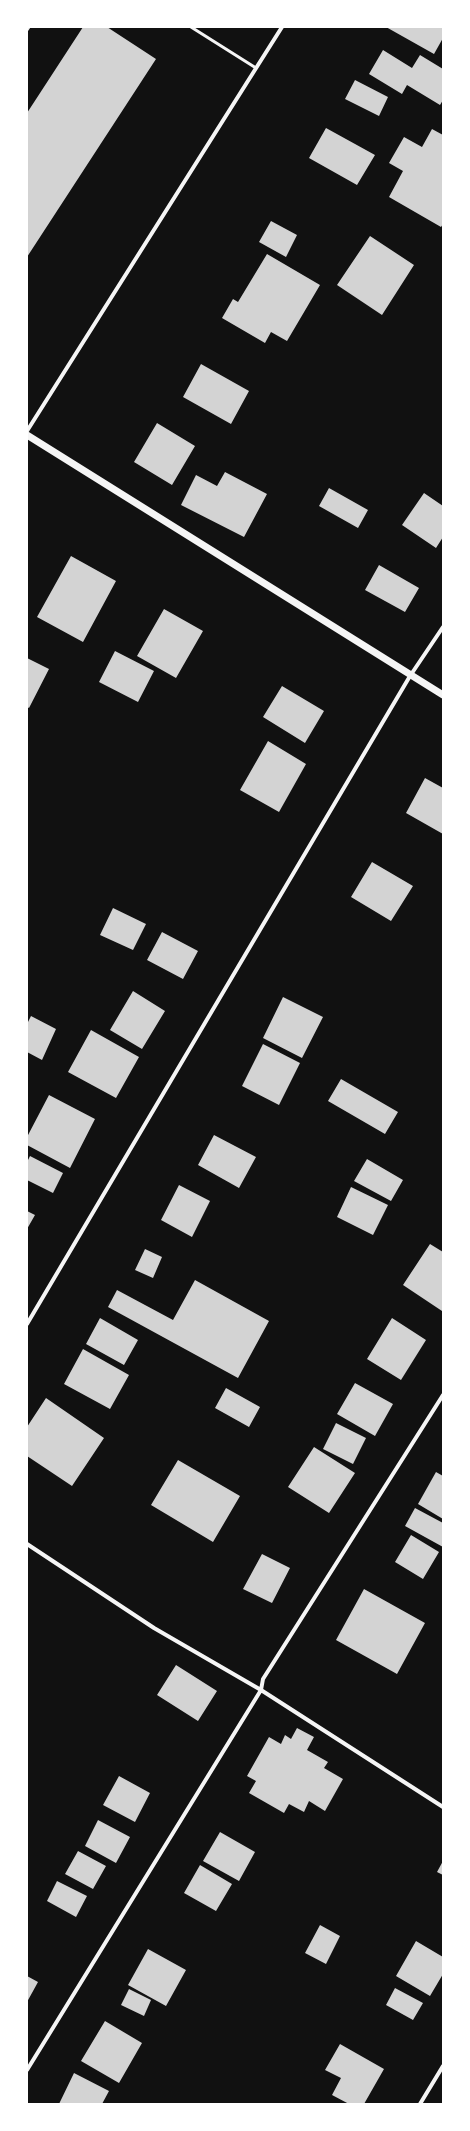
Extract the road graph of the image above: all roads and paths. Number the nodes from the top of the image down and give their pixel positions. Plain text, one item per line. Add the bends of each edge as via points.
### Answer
1 (29, 27) edge
2 (191, 27) edge
3 (282, 27) edge
4 (27, 30) edge
5 (256, 68) junction
6 (27, 431) edge
7 (27, 435) edge
8 (443, 627) edge
9 (410, 676) junction
10 (443, 695) edge
11 (27, 1324) edge
12 (443, 1394) edge
13 (27, 1544) edge
14 (261, 1690) junction
15 (443, 1807) edge
16 (443, 2066) edge
17 (27, 2070) edge
18 (420, 2104) edge

1 - 4 lane
2 - 5 lane
3 - 5 street
5 - 6 street
7 - 9 street
8 - 9 street
9 - 10 street
9 - 11 street
12 - 14 street via 263,1679
13 - 14 street via 154,1628
14 - 15 street
14 - 17 street
16 - 18 street

